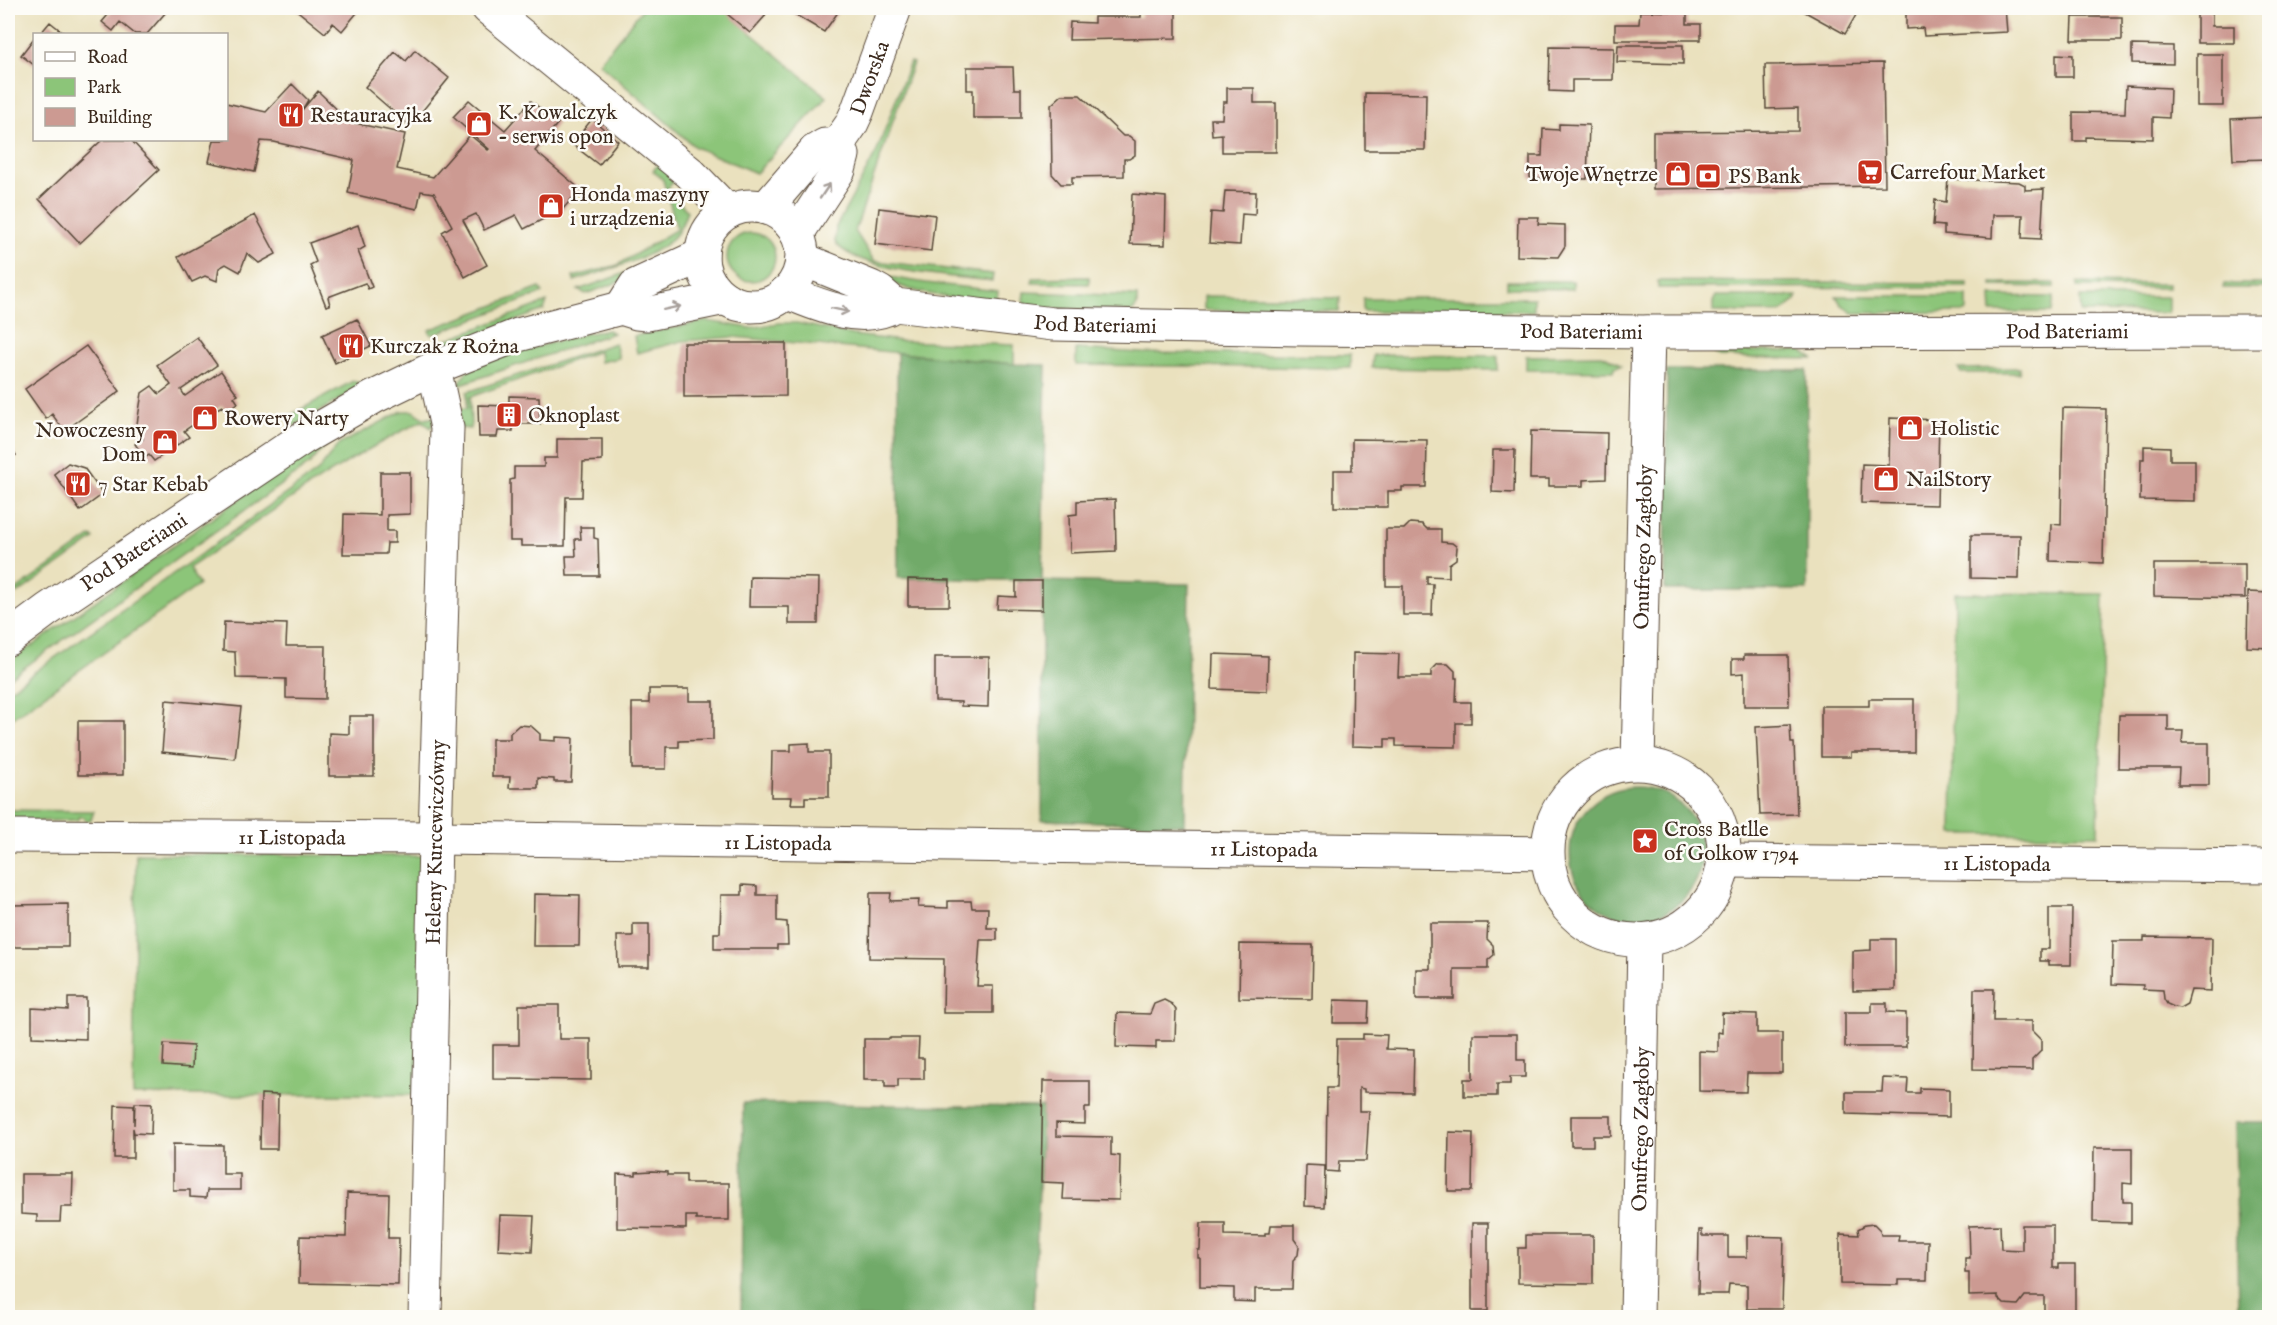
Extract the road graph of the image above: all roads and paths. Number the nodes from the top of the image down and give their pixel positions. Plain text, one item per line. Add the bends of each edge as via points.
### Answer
1 (488, 8) edge
2 (895, 8) edge
3 (837, 145) junction
4 (766, 208) junction
5 (728, 212) junction
6 (799, 247) junction
7 (702, 255) junction
8 (786, 292) junction
9 (724, 298) junction
10 (895, 305) junction
11 (621, 308) junction
12 (2270, 331) edge
13 (1648, 332) junction
14 (434, 368) junction
15 (8, 639) edge
16 (1638, 763) junction
17 (8, 836) edge
18 (435, 838) junction
19 (1547, 853) junction
20 (1725, 861) junction
21 (2270, 866) edge
22 (1644, 941) junction
23 (425, 1317) edge
24 (1636, 1317) edge

1 - 5 street via 690,173
2 - 3 street, Dworska via 857,112
3 - 4 street via 825,145 815,151
6 -> 3 street via 839,170 843,155
4 - 5 street via 740,207
4 - 6 street, Pod Bateriami via 788,221
5 - 7 street via 709,230
6 - 8 street via 796,279
6 - 10 street, Pod Bateriami via 880,292
7 - 9 street via 709,281
7 - 11 street via 635,286
8 - 9 street, Pod Bateriami via 758,305 743,305
8 -> 10 street, Pod Bateriami via 841,311 878,313
11 -> 9 street, Pod Bateriami via 647,314
10 - 13 street, Pod Bateriami via 1053,324
11 - 14 street, Pod Bateriami via 518,335
12 - 13 street, Pod Bateriami
13 - 16 street, Onufrego Zagłoby
14 - 15 street, Pod Bateriami via 303,438
14 - 18 street, Heleny Kurcewiczówny via 447,428
16 - 19 street via 1599,772 1570,792 1553,820
16 - 20 street via 1668,770 1691,782 1711,804 1722,829
17 - 18 street, 11 Listopada
18 - 19 street, 11 Listopada
18 - 23 street, Heleny Kurcewiczówny
19 - 22 street via 1561,900 1577,919 1603,935
20 - 21 street, 11 Listopada
20 - 22 street via 1713,898 1683,928
22 - 24 street, Onufrego Zagłoby

